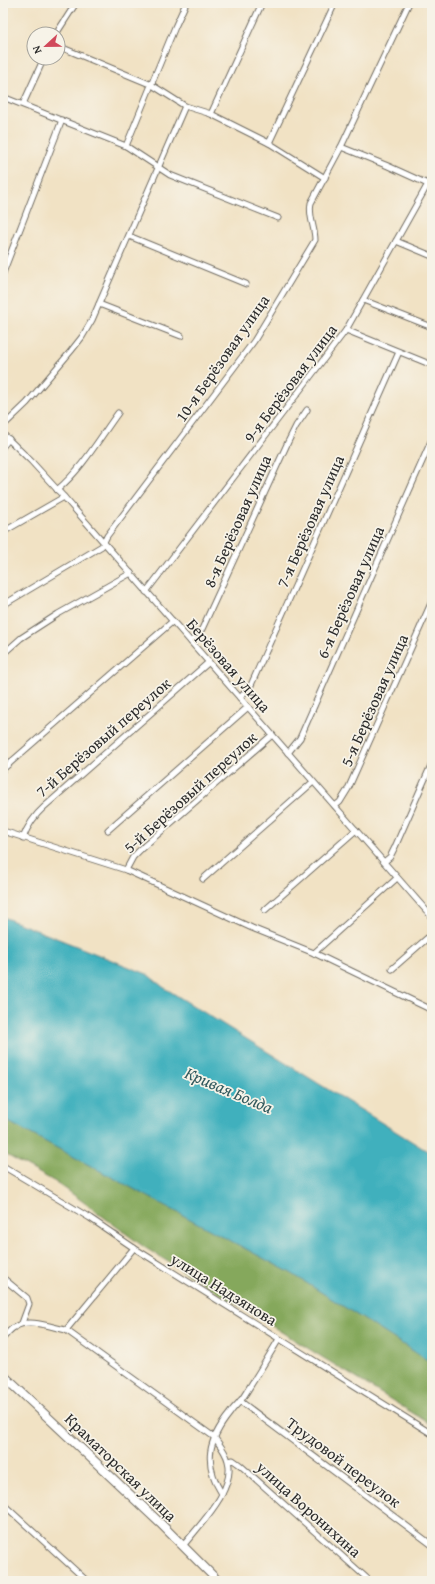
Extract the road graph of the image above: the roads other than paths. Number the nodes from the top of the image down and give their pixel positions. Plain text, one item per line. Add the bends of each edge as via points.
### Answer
1 (76, 3) edge
2 (186, 3) edge
3 (262, 3) edge
4 (335, 3) edge
5 (409, 3) edge
6 (61, 26) edge
7 (66, 49) edge
8 (40, 66) edge
9 (152, 85) junction
10 (3, 97) edge
11 (23, 104) junction
12 (185, 106) junction
13 (211, 114) junction
14 (62, 120) junction
15 (269, 143) junction
16 (126, 146) junction
17 (341, 147) junction
18 (159, 168) junction
19 (432, 174) edge
20 (326, 178) junction
21 (430, 185) edge
22 (278, 218) dead end
23 (129, 236) junction
24 (396, 241) junction
25 (432, 256) edge
26 (3, 273) edge
27 (246, 284) dead end
28 (362, 300) junction
29 (99, 304) junction
30 (432, 327) edge
31 (346, 330) junction
32 (181, 336) dead end
33 (399, 352) junction
34 (432, 365) edge
35 (307, 410) dead end
36 (118, 413) dead end
37 (3, 426) edge
38 (3, 434) edge
39 (9, 439) junction
40 (432, 439) edge
41 (3, 446) edge
42 (57, 490) junction
43 (64, 497) junction
44 (3, 532) edge
45 (104, 543) junction
46 (131, 573) junction
47 (146, 592) junction
48 (432, 601) edge
49 (3, 605) edge
50 (173, 621) junction
51 (192, 642) junction
52 (3, 654) edge
53 (209, 662) junction
54 (240, 698) junction
55 (248, 707) junction
56 (272, 735) junction
57 (288, 753) junction
58 (432, 763) edge
59 (3, 769) edge
60 (314, 782) junction
61 (335, 806) junction
62 (108, 830) dead end
63 (356, 830) junction
64 (3, 831) edge
65 (23, 838) junction
66 (384, 862) junction
67 (126, 870) junction
68 (397, 878) junction
69 (203, 879) dead end
70 (265, 910) dead end
71 (430, 910) edge
72 (432, 917) edge
73 (432, 934) edge
74 (314, 953) junction
75 (392, 968) dead end
76 (432, 1010) edge
77 (3, 1166) edge
78 (134, 1248) junction
79 (3, 1278) edge
80 (22, 1323) junction
81 (66, 1330) junction
82 (3, 1338) edge
83 (279, 1339) junction
84 (3, 1375) edge
85 (240, 1401) junction
86 (432, 1434) edge
87 (214, 1437) junction
88 (228, 1461) junction
89 (222, 1494) junction
90 (3, 1504) edge
91 (432, 1545) edge
92 (183, 1546) junction
93 (87, 1581) edge
94 (218, 1581) edge
95 (370, 1581) edge

1 - 6 street
2 - 9 street
3 - 13 street
4 - 15 street
5 - 17 street, 10-я Берёзовая улица
7 - 9 street
8 - 11 street
9 - 12 street
9 - 16 street
10 - 11 street
11 - 14 street
12 - 13 street
12 - 18 street
13 - 15 street
14 - 16 street
14 - 26 street
15 - 20 street
16 - 18 street
17 - 20 street, 10-я Берёзовая улица
17 - 21 street
18 - 22 street via 170,175
18 - 23 street
19 - 21 street, 9-я Берёзовая улица
20 - 45 street, 10-я Берёзовая улица via 309,209 315,240 266,323
21 - 24 street, 9-я Берёзовая улица
23 - 27 street
23 - 29 street
24 - 25 street
24 - 28 street, 9-я Берёзовая улица
28 - 30 street
28 - 31 street, 9-я Берёзовая улица
29 - 32 street
29 - 37 street via 82,337 27,403
31 - 33 street
31 - 47 street, 9-я Берёзовая улица
33 - 34 street
33 - 54 street, 7-я Берёзовая улица via 251,685
35 - 51 street, 8-я Берёзовая улица via 288,442 202,629
36 - 42 street via 83,462
38 - 39 street, Берёзовая улица
39 - 41 street
39 - 42 street, Берёзовая улица
40 - 57 street, 6-я Берёзовая улица via 300,738
42 - 43 street, Берёзовая улица
43 - 44 street
43 - 45 street, Берёзовая улица
45 - 46 street, Берёзовая улица
45 - 49 street via 97,550
46 - 47 street, Берёзовая улица
46 - 52 street via 58,614 21,638
47 - 50 street, Берёзовая улица
48 - 61 street, 5-я Берёзовая улица via 348,789
50 - 51 street, Берёзовая улица
50 - 59 street
51 - 53 street, Берёзовая улица
53 - 54 street, Берёзовая улица
53 - 65 street, 7-й Берёзовый переулок via 35,815
54 - 55 street, Берёзовая улица
55 - 56 street, Берёзовая улица
55 - 62 street
56 - 57 street, Берёзовая улица
56 - 67 street, 5-й Берёзовый переулок via 142,848
57 - 60 street, Берёзовая улица
58 - 66 street via 395,847
60 - 61 street, Берёзовая улица
60 - 69 street
61 - 63 street, Берёзовая улица
63 - 66 street, Берёзовая улица
63 - 70 street
64 - 65 street
65 - 67 street
66 - 68 street, Берёзовая улица
67 - 74 street via 252,928
68 - 71 street, Берёзовая улица
68 - 74 street
71 - 72 street, Берёзовая улица
73 - 75 street
74 - 76 street
77 - 78 street, улица Надзянова via 90,1218
78 - 81 street
78 - 83 street, улица Надзянова
79 - 80 street via 27,1298 29,1304
80 - 81 street
80 - 82 street
81 - 87 street
83 - 85 street
83 - 86 street, улица Надзянова
84 - 92 main road, Краматорская улица
85 - 87 street
85 - 91 street, Трудовой переулок
87 - 88 street
87 - 89 street via 209,1456
88 - 89 street via 229,1475
88 - 95 street, улица Воронихина via 233,1460 240,1464
89 - 92 street
90 - 93 street
92 - 94 main road, Краматорская улица

